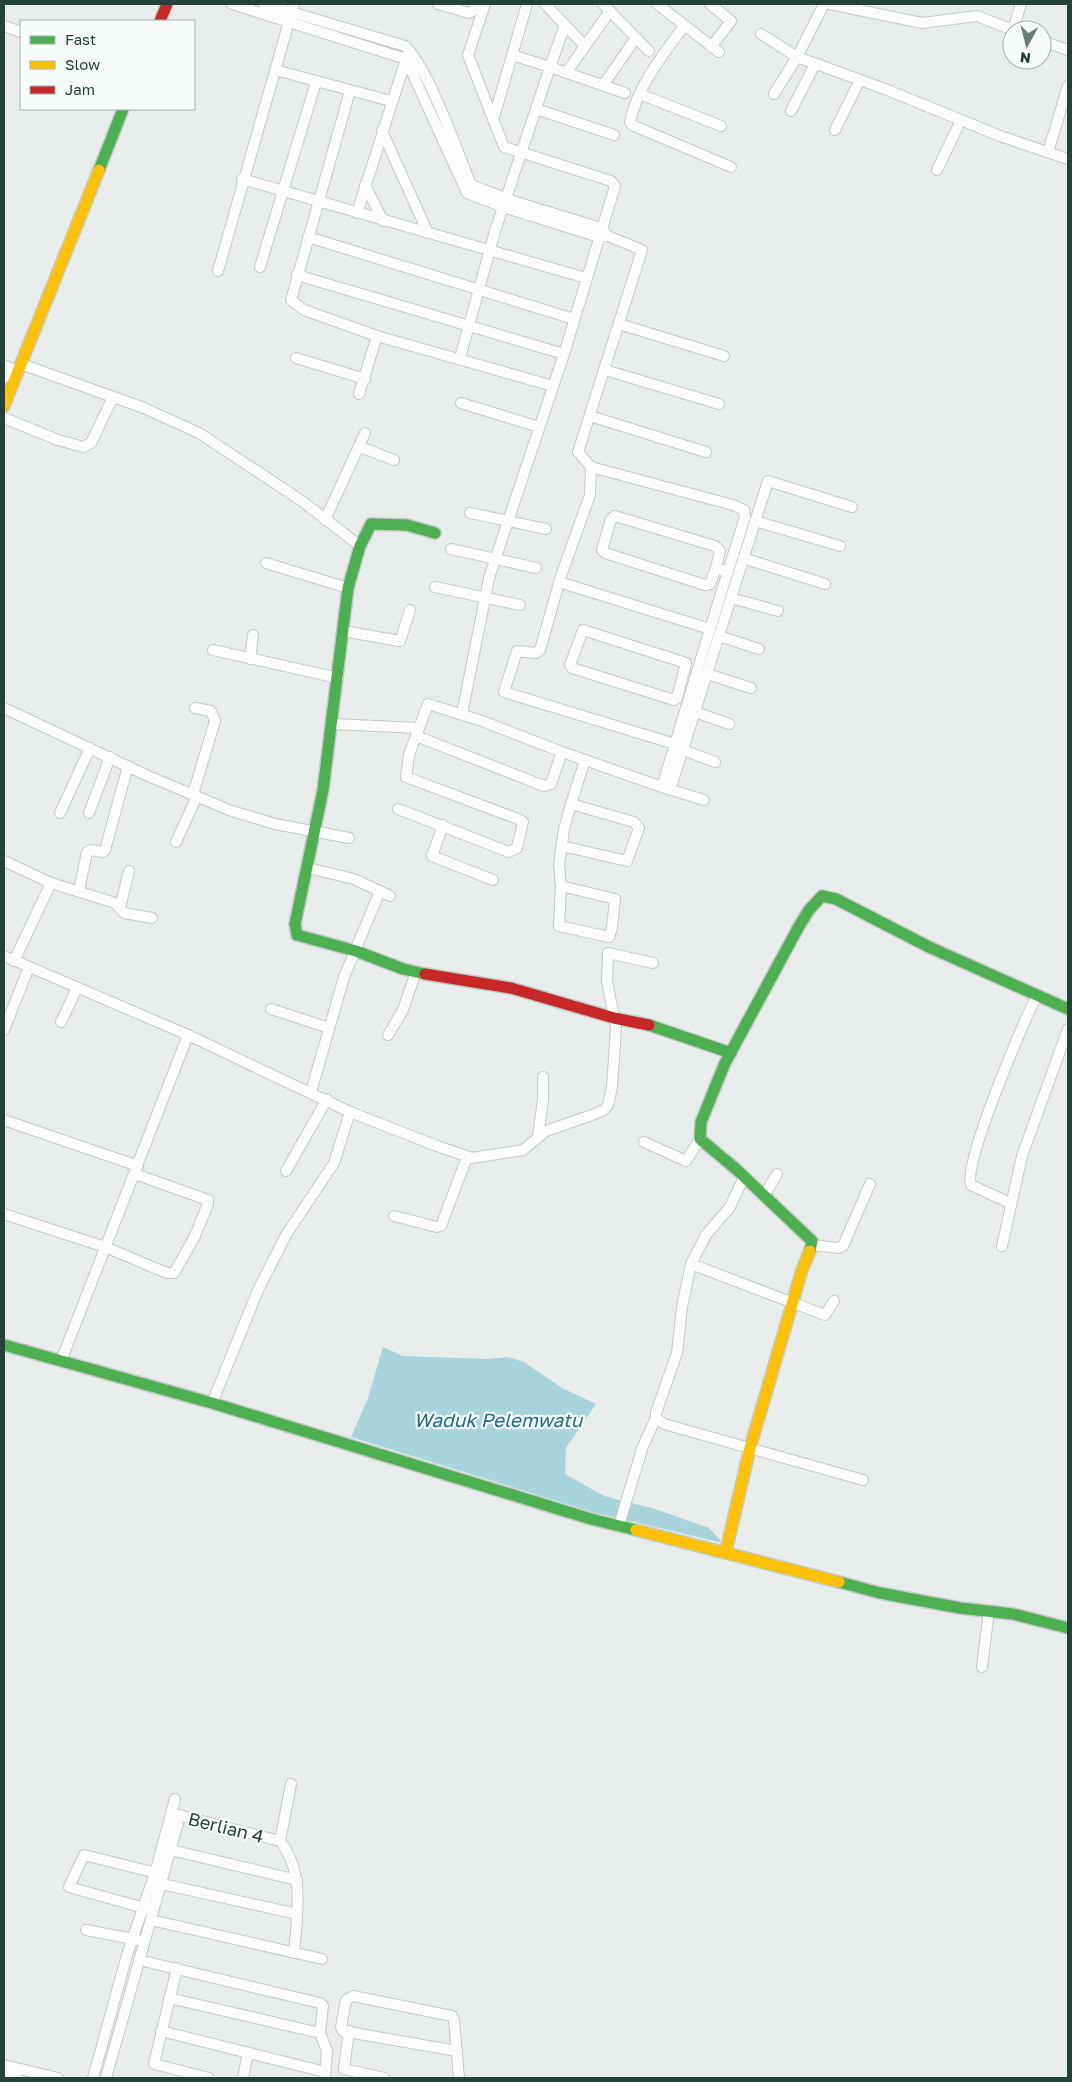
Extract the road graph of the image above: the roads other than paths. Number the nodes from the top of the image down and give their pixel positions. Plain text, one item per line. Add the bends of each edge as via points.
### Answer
1 (167, 4) edge
2 (232, 4) edge
3 (264, 4) edge
4 (438, 4) edge
5 (475, 4) edge
6 (485, 4) edge
7 (527, 4) edge
8 (545, 4) edge
9 (657, 4) edge
10 (710, 4) edge
11 (824, 4) edge
12 (830, 4) edge
13 (1020, 4) edge
14 (607, 7) edge
15 (291, 12) edge
16 (160, 20) edge
17 (565, 25) junction
18 (4, 26) edge
19 (684, 26) junction
20 (20, 32) edge
21 (761, 34) dead end
22 (636, 38) junction
23 (1052, 44) edge
24 (585, 46) junction
25 (1068, 50) edge
26 (649, 51) dead end
27 (408, 55) junction
28 (512, 55) junction
29 (797, 57) junction
30 (815, 64) junction
31 (550, 67) junction
32 (274, 70) junction
33 (566, 73) junction
34 (860, 80) junction
35 (316, 82) junction
36 (604, 85) junction
37 (1068, 86) edge
38 (350, 91) junction
39 (625, 93) dead end
40 (640, 94) junction
41 (774, 94) dead end
42 (391, 102) junction
43 (536, 109) junction
44 (123, 110) edge
45 (791, 111) dead end
46 (494, 117) junction
47 (961, 120) junction
48 (720, 126) dead end
49 (836, 130) dead end
50 (382, 131) junction
51 (614, 135) dead end
52 (1048, 152) junction
53 (522, 153) junction
54 (1068, 159) edge
55 (731, 167) dead end
56 (937, 170) dead end
57 (242, 179) junction
58 (365, 186) junction
59 (284, 191) junction
60 (317, 201) junction
61 (504, 203) junction
62 (357, 213) junction
63 (383, 221) junction
64 (428, 233) junction
65 (607, 235) junction
66 (308, 237) junction
67 (490, 251) junction
68 (260, 267) dead end
69 (218, 271) dead end
70 (296, 275) junction
71 (586, 278) junction
72 (478, 288) junction
73 (574, 319) junction
74 (619, 324) junction
75 (467, 326) junction
76 (378, 336) junction
77 (564, 354) junction
78 (724, 356) dead end
79 (296, 358) dead end
80 (460, 358) junction
81 (4, 365) edge
82 (604, 370) junction
83 (14, 372) edge
84 (365, 379) junction
85 (553, 386) junction
86 (359, 394) dead end
87 (113, 397) junction
88 (461, 403) dead end
89 (719, 404) dead end
90 (4, 406) edge
91 (590, 416) junction
92 (4, 418) edge
93 (539, 427) junction
94 (365, 433) dead end
95 (360, 447) junction
96 (706, 452) dead end
97 (394, 460) dead end
98 (591, 467) junction
99 (852, 507) dead end
100 (470, 513) dead end
101 (325, 520) junction
102 (507, 521) junction
103 (755, 521) junction
104 (546, 530) dead end
105 (435, 533) dead end
106 (360, 546) junction
107 (840, 546) dead end
108 (451, 549) dead end
109 (495, 558) junction
110 (743, 558) junction
111 (266, 563) dead end
112 (536, 568) dead end
113 (716, 568) junction
114 (728, 572) junction
115 (560, 582) junction
116 (825, 584) dead end
117 (435, 587) dead end
118 (348, 588) junction
119 (484, 597) junction
120 (731, 598) junction
121 (520, 605) dead end
122 (410, 610) dead end
123 (778, 612) dead end
124 (710, 629) junction
125 (343, 631) junction
126 (253, 635) dead end
127 (719, 636) junction
128 (759, 649) dead end
129 (213, 650) dead end
130 (250, 658) junction
131 (707, 674) junction
132 (338, 678) junction
133 (681, 682) junction
134 (692, 685) junction
135 (751, 688) dead end
136 (196, 708) dead end
137 (5, 712) edge
138 (695, 712) junction
139 (462, 714) junction
140 (333, 724) junction
141 (729, 724) dead end
142 (417, 732) junction
143 (679, 747) junction
144 (90, 748) junction
145 (564, 753) junction
146 (110, 757) junction
147 (582, 759) junction
148 (715, 762) dead end
149 (128, 766) junction
150 (666, 788) junction
151 (195, 795) junction
152 (704, 800) dead end
153 (571, 804) junction
154 (398, 809) dead end
155 (60, 813) dead end
156 (89, 813) dead end
157 (443, 825) junction
158 (315, 832) junction
159 (348, 838) dead end
160 (176, 842) dead end
161 (562, 846) junction
162 (4, 861) edge
163 (308, 868) junction
164 (129, 872) dead end
165 (492, 880) dead end
166 (51, 883) junction
167 (561, 886) junction
168 (79, 891) junction
169 (380, 891) junction
170 (390, 896) dead end
171 (120, 908) junction
172 (152, 918) dead end
173 (356, 951) junction
174 (9, 959) edge
175 (653, 963) dead end
176 (28, 967) junction
177 (416, 972) junction
178 (77, 988) junction
179 (1036, 995) junction
180 (271, 1009) dead end
181 (1068, 1009) edge
182 (614, 1018) junction
183 (61, 1022) dead end
184 (330, 1028) junction
185 (1068, 1029) edge
186 (4, 1030) edge
187 (188, 1035) junction
188 (388, 1035) dead end
189 (731, 1054) junction
190 (543, 1077) dead end
191 (311, 1092) junction
192 (327, 1100) junction
193 (350, 1112) junction
194 (4, 1120) edge
195 (538, 1136) junction
196 (700, 1139) junction
197 (644, 1142) dead end
198 (467, 1157) junction
199 (136, 1170) junction
200 (286, 1171) dead end
201 (777, 1174) dead end
202 (744, 1177) junction
203 (870, 1184) dead end
204 (764, 1195) junction
205 (1010, 1203) junction
206 (4, 1214) edge
207 (394, 1216) dead end
208 (813, 1245) junction
209 (1002, 1246) dead end
210 (104, 1247) junction
211 (691, 1264) junction
212 (834, 1300) dead end
213 (792, 1304) junction
214 (4, 1346) edge
215 (61, 1361) junction
216 (212, 1403) junction
217 (656, 1418) junction
218 (750, 1448) junction
219 (863, 1480) dead end
220 (620, 1525) junction
221 (726, 1551) junction
222 (988, 1611) junction
223 (1068, 1628) edge
224 (982, 1667) dead end
225 (291, 1784) dead end
226 (175, 1799) dead end
227 (176, 1814) junction
228 (280, 1841) junction
229 (171, 1850) junction
230 (161, 1877) junction
231 (297, 1880) junction
232 (149, 1909) junction
233 (297, 1914) junction
234 (151, 1920) junction
235 (86, 1930) dead end
236 (133, 1939) junction
237 (144, 1941) junction
238 (294, 1952) junction
239 (322, 1959) dead end
240 (139, 1960) junction
241 (177, 1968) junction
242 (169, 1998) junction
243 (113, 2006) junction
244 (125, 2009) junction
245 (161, 2031) junction
246 (349, 2031) junction
247 (320, 2033) junction
248 (457, 2051) junction
249 (248, 2053) junction
250 (4, 2065) edge
251 (4, 2075) edge
252 (325, 2075) edge
253 (353, 2075) edge
254 (47, 2077) edge
255 (17, 2078) edge
256 (58, 2078) edge
257 (93, 2078) edge
258 (106, 2078) edge
259 (209, 2078) edge
260 (243, 2078) edge
261 (384, 2078) edge
262 (459, 2078) edge

1 - 16 street
2 - 15 street
3 - 15 street
4 - 5 street via 469,13
6 - 46 street via 468,55
7 - 28 street
8 - 17 street
9 - 19 street
10 - 19 street via 730,21 715,50
11 - 29 street
12 - 13 street via 922,23 977,16 1013,30
14 - 22 street
14 - 24 street
15 - 27 street
15 - 32 street
17 - 24 street
17 - 31 street
18 - 20 street
19 - 40 street
21 - 29 street
22 - 26 street
22 - 36 street
23 - 25 street
24 - 33 street
27 - 42 street
27 - 61 street via 464,190 472,196
28 - 31 street
28 - 46 street
29 - 30 street
29 - 41 street
30 - 34 street
30 - 45 street
31 - 33 street
31 - 43 street
32 - 35 street
32 - 57 street
33 - 36 street
34 - 47 street
34 - 49 street
35 - 38 street
35 - 59 street
36 - 39 street
37 - 52 street
38 - 42 street
38 - 60 street
40 - 48 street
40 - 55 street via 632,110 632,125
42 - 50 street
43 - 51 street
43 - 53 street
44 - 83 street
46 - 53 street via 504,146
47 - 52 street
47 - 56 street
50 - 58 street
50 - 64 street
52 - 54 street
53 - 61 street
53 - 65 street via 614,183
57 - 59 street
57 - 69 street
58 - 62 street
58 - 63 street
59 - 60 street
59 - 68 street
60 - 62 street
60 - 66 street
61 - 65 street
61 - 67 street
62 - 63 street
63 - 64 street
64 - 67 street
65 - 71 street
65 - 74 street via 642,250
66 - 70 street
66 - 72 street
67 - 71 street
67 - 72 street
70 - 75 street
70 - 76 street via 290,295 294,305
71 - 73 street
72 - 73 street
72 - 75 street
73 - 77 street
74 - 78 street
74 - 82 street
75 - 77 street
75 - 80 street
76 - 80 street
76 - 84 street
77 - 85 street
79 - 84 street
80 - 85 street
81 - 83 street
82 - 89 street
82 - 91 street
83 - 87 street
83 - 90 street
84 - 86 street
85 - 93 street
87 - 92 street via 91,443 83,447
87 - 101 street via 199,433 302,501
88 - 93 street
91 - 96 street
91 - 98 street via 578,452
93 - 102 street
94 - 95 street
95 - 97 street
95 - 101 street
98 - 114 street via 740,507 745,517
98 - 115 street via 590,495
99 - 103 street via 768,481
100 - 102 street
101 - 106 street
102 - 104 street
102 - 109 street
103 - 107 street
103 - 110 street
105 - 106 street via 407,525 374,523 369,526
106 - 118 street
108 - 109 street
109 - 112 street
109 - 119 street
110 - 116 street
110 - 120 street
111 - 118 street
113 - 113 street via 710,584 705,585 605,553 602,550 611,519 615,516 715,546 720,551
113 - 114 street
114 - 124 street
115 - 124 street
115 - 143 street via 540,650 536,653 517,651 504,692
117 - 119 street
118 - 125 street
119 - 121 street
119 - 139 street
120 - 123 street
120 - 127 street
122 - 125 street via 400,641
124 - 134 street
125 - 132 street
126 - 130 street
127 - 128 street
127 - 131 street
129 - 130 street
130 - 132 street
131 - 135 street
131 - 138 street
132 - 140 street
133 - 133 street via 686,665 684,661 583,630 570,664 572,668 674,700
133 - 134 street
134 - 143 street
136 - 151 street via 211,712 216,721
137 - 144 street
138 - 141 street
138 - 143 street
139 - 142 street via 428,704
139 - 145 street
140 - 142 street
140 - 158 street
142 - 145 street via 544,786 551,784
142 - 157 street via 406,777 524,822 517,848 509,852
143 - 148 street
143 - 150 street
144 - 146 street
144 - 155 street
145 - 147 street
146 - 149 street
146 - 156 street
147 - 150 street
147 - 153 street
149 - 151 street
149 - 168 street via 105,850 87,852
150 - 152 street
151 - 158 street via 230,810
151 - 160 street
153 - 161 street
153 - 161 street via 634,822 639,828 627,862
154 - 157 street
157 - 165 street via 432,856
158 - 159 street
158 - 163 street
161 - 167 street via 559,865
162 - 166 street
163 - 169 street via 354,879
163 - 173 street via 295,924 297,935
164 - 171 street
166 - 168 street
166 - 174 street
167 - 167 street via 559,926 609,937 615,899
168 - 171 street via 115,903
169 - 170 street
169 - 173 street
171 - 172 street via 124,913
173 - 177 street
173 - 184 street via 344,977
174 - 176 street
175 - 182 street via 608,953 607,981
176 - 178 street
176 - 186 street
177 - 182 street via 511,988
177 - 188 street via 403,1010
178 - 183 street
178 - 187 street
179 - 181 street
179 - 189 street via 929,947 836,899 822,896 809,910
179 - 205 street via 1006,1064 970,1179 971,1185
180 - 184 street
182 - 189 street via 637,1021
182 - 195 street via 610,1100 604,1110
184 - 191 street
185 - 205 street via 1022,1156
187 - 191 street
187 - 199 street
189 - 196 street via 704,1110 698,1133
190 - 195 street
191 - 192 street
192 - 193 street
192 - 200 street
193 - 198 street
193 - 216 street via 334,1163 286,1234
194 - 199 street
195 - 198 street via 523,1150 489,1157
196 - 197 street via 686,1161
196 - 202 street
198 - 207 street via 442,1226
199 - 210 street
199 - 210 street via 206,1198 208,1204 195,1236 171,1274
201 - 204 street
202 - 204 street
202 - 211 street via 730,1207 706,1235
203 - 208 street via 843,1246
204 - 208 street
205 - 209 street
206 - 210 street
208 - 213 street
210 - 215 street
211 - 213 street
211 - 217 street via 677,1353
212 - 213 street via 825,1315
213 - 218 street
214 - 215 street
215 - 216 street
216 - 220 street via 591,1519
217 - 218 street via 664,1424
217 - 220 street via 643,1446
218 - 219 street
218 - 221 street
220 - 221 street
221 - 222 street via 880,1593
222 - 223 street
222 - 224 street
225 - 228 street
226 - 227 street
227 - 228 street, Berlian 4
227 - 229 street
227 - 230 street
228 - 231 street
229 - 230 street
229 - 231 street
230 - 232 street
230 - 232 street via 84,1855 69,1887
230 - 233 street
231 - 233 street
232 - 234 street
232 - 236 street
233 - 238 street
234 - 237 street
234 - 238 street
235 - 236 street
236 - 237 street
236 - 243 street
237 - 240 street
238 - 239 street
240 - 241 street
240 - 244 street
241 - 242 street
241 - 247 street via 320,2003 323,2011
242 - 245 street
242 - 247 street
243 - 244 street
243 - 257 street
244 - 258 street
245 - 249 street
245 - 259 street via 154,2064
246 - 248 street
246 - 248 street via 341,2027 346,2000 353,1996 452,2016
246 - 253 street via 344,2069
247 - 252 street via 327,2051
248 - 262 street
249 - 252 street
249 - 260 street
250 - 254 street
251 - 255 street
253 - 261 street
254 - 256 street

